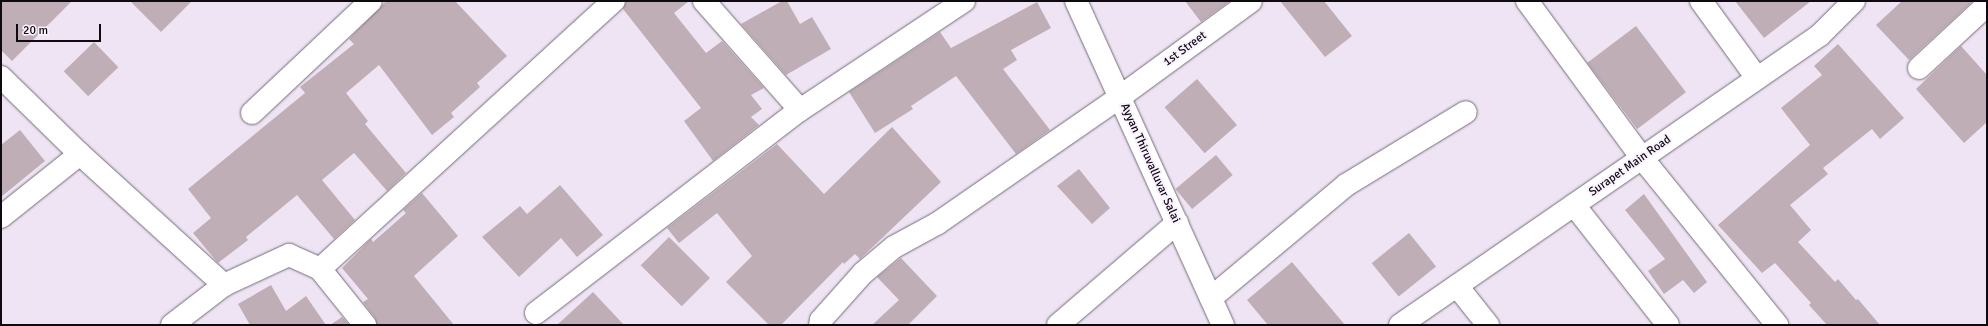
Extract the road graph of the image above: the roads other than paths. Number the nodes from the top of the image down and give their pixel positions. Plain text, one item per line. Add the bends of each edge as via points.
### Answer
1 (371, 1) edge
2 (614, 1) edge
3 (704, 1) edge
4 (964, 1) edge
5 (1076, 1) edge
6 (1251, 1) edge
7 (1527, 1) edge
8 (1701, 1) edge
9 (1854, 1) edge
10 (1987, 5) edge
11 (1919, 68) dead end
12 (1, 77) edge
13 (1757, 78) junction
14 (1120, 97) junction
15 (800, 110) junction
16 (252, 112) dead end
17 (1466, 112) dead end
18 (80, 154) junction
19 (1642, 158) junction
20 (1574, 205) junction
21 (1, 217) edge
22 (1177, 223) junction
23 (320, 269) junction
24 (224, 285) junction
25 (1457, 286) junction
26 (1211, 298) junction
27 (536, 313) dead end
28 (172, 325) edge
29 (365, 325) edge
30 (820, 325) edge
31 (1058, 325) edge
32 (1223, 325) edge
33 (1400, 325) edge
34 (1488, 325) edge
35 (1668, 325) edge
36 (1777, 325) edge

1 - 16 street
2 - 23 street
3 - 15 street
4 - 15 street
5 - 14 street, Ayyan Thiruvalluvar Salai
6 - 14 street, 1st Street
7 - 19 street
8 - 13 street
9 - 13 street, Surapet Main Road via 1820,35
10 - 11 street
12 - 18 street
13 - 19 street, Surapet Main Road
14 - 22 street, Ayyan Thiruvalluvar Salai
14 - 30 street, 1st Street via 938,223 894,247 863,273 821,320
15 - 27 street
17 - 26 street via 1346,185
18 - 21 street
18 - 24 street
19 - 20 street, Surapet Main Road
19 - 36 street
20 - 25 street, Surapet Main Road
20 - 35 street
22 - 26 street, Ayyan Thiruvalluvar Salai
22 - 31 street
23 - 24 street via 289,255
23 - 29 street
24 - 28 street
25 - 33 street, Surapet Main Road
25 - 34 street
26 - 32 street, Ayyan Thiruvalluvar Salai

